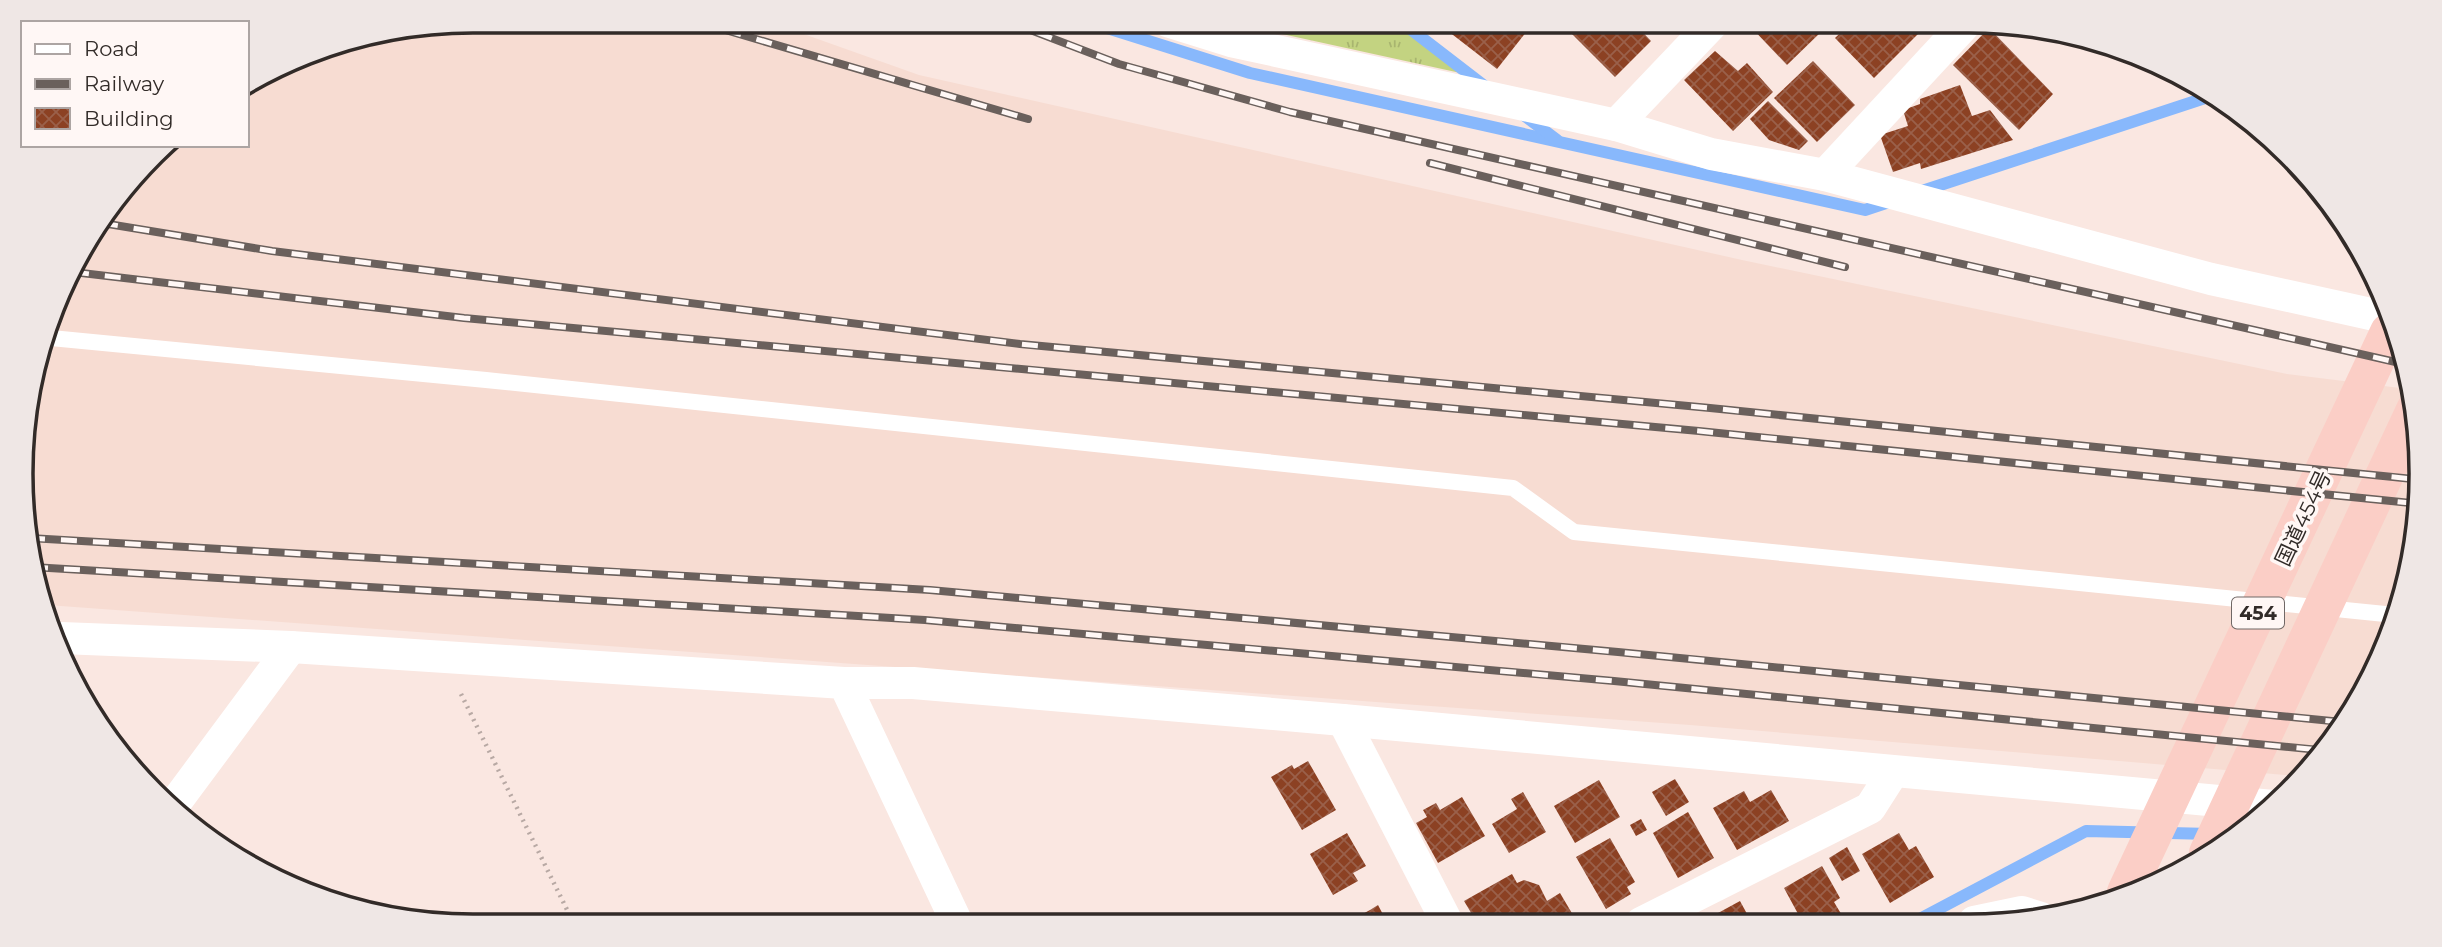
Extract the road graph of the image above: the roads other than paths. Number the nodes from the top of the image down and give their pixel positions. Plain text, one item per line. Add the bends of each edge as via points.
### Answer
1 (1205, 33) edge
2 (1704, 33) edge
3 (1957, 33) edge
4 (1616, 125) junction
5 (1825, 175) junction
6 (2379, 316) edge
7 (2387, 337) edge
8 (55, 338) edge
9 (2406, 430) edge
10 (2385, 614) edge
11 (66, 638) edge
12 (290, 647) junction
13 (844, 683) junction
14 (1343, 720) junction
15 (1893, 772) junction
16 (178, 799) edge
17 (2258, 805) edge
18 (2215, 839) edge
19 (2131, 882) edge
20 (953, 914) edge
21 (1443, 914) edge
22 (1659, 914) edge

1 - 4 street
2 - 4 street
3 - 5 street
4 - 5 street via 1711,153
5 - 6 street via 2211,279
7 - 19 highway, 国道454号 / 454
8 - 10 lane via 1513,488 1574,532
9 - 18 highway, 454
11 - 12 street
12 - 13 street
12 - 16 street
13 - 14 street via 913,683
13 - 20 street
14 - 15 street
14 - 21 street
15 - 17 street
15 - 22 street via 1870,808

